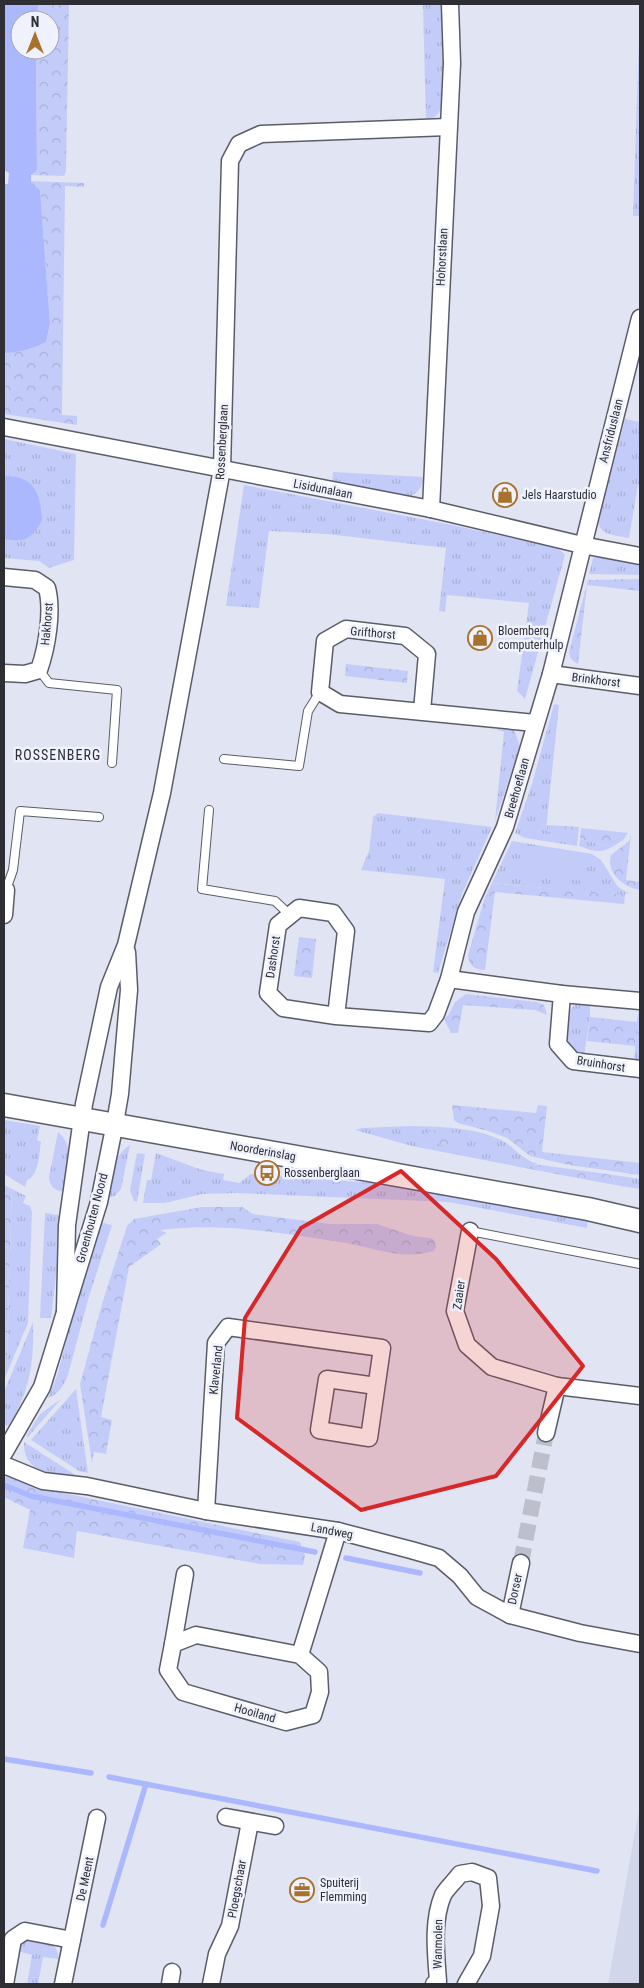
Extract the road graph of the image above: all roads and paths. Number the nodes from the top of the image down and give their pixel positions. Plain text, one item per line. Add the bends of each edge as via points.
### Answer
1 (450, 4) edge
2 (448, 127) junction
3 (640, 318) edge
4 (4, 427) edge
5 (222, 469) junction
6 (431, 509) junction
7 (582, 545) junction
8 (640, 556) edge
9 (4, 577) edge
10 (39, 670) junction
11 (4, 673) edge
12 (551, 674) junction
13 (640, 686) edge
14 (320, 692) junction
15 (422, 711) junction
16 (535, 723) junction
17 (224, 759) dead end
18 (112, 763) dead end
19 (209, 810) dead end
20 (98, 817) dead end
21 (5, 889) edge
22 (4, 915) edge
23 (290, 915) junction
24 (126, 945) junction
25 (449, 979) junction
26 (562, 994) junction
27 (640, 1001) edge
28 (336, 1016) junction
29 (430, 1023) joint
30 (640, 1069) edge
31 (4, 1104) edge
32 (82, 1118) junction
33 (115, 1124) junction
34 (640, 1221) edge
35 (470, 1231) joint
36 (640, 1264) edge
37 (65, 1311) junction
38 (376, 1386) dead end
39 (556, 1386) junction
40 (640, 1396) edge
41 (546, 1433) tunnel mouth
42 (4, 1453) edge
43 (4, 1465) edge
44 (206, 1511) junction
45 (338, 1531) junction
46 (521, 1563) tunnel mouth
47 (185, 1574) dead end
48 (510, 1615) junction
49 (173, 1644) junction
50 (640, 1644) edge
51 (300, 1655) junction
52 (226, 1817) dead end
53 (97, 1818) dead end
54 (250, 1822) junction
55 (275, 1826) dead end
56 (72, 1940) junction
57 (438, 1983) edge
58 (5, 1984) edge
59 (63, 1984) edge
60 (211, 1984) edge
61 (466, 1984) edge

1 - 2 street, Hohorstlaan via 452,63
2 - 5 street, Rossenberglaan via 261,134 239,144 230,161 229,178
2 - 6 street, Hohorstlaan
3 - 7 street, Ansfriduslaan
4 - 5 street, Lisidunalaan
5 - 6 street, Lisidunalaan
5 - 24 street, Rossenberglaan via 162,792
6 - 7 street, Lisidunalaan
7 - 8 street, Lisidunalaan
7 - 12 street, Breehoeflaan
9 - 10 street, Hakhorst via 35,580 47,588 51,600 45,655
10 - 11 street via 24,674
10 - 18 lane via 49,683 117,690
12 - 13 street, Brinkhorst
12 - 16 street, Breehoeflaan
14 - 15 street via 340,704
14 - 15 street, Grifthorst via 325,641 346,629 405,636 427,654
14 - 17 lane via 308,711 299,766
15 - 16 street
16 - 25 street, Breehoeflaan via 505,827 466,912
19 - 23 lane via 202,890 274,901
20 - 21 lane via 20,811 13,870
21 - 22 street
23 - 28 street via 299,908 333,913 346,931
23 - 28 street, Dashorst via 278,925 268,993 283,1008
24 - 32 street, Rossenberglaan via 109,987
24 - 33 street, Rossenberglaan via 128,990
25 - 26 street
25 - 29 street, Breehoeflaan
26 - 27 street
26 - 30 street, Bruinhorst via 558,1044 574,1061
28 - 29 street, Dashorst
31 - 32 main road, Noorderinslag
32 - 33 main road, Noorderinslag
32 - 37 street, Groenhouten Noord via 67,1225
33 - 34 main road, Noorderinslag
33 - 37 street, Groenhouten Noord via 98,1202
35 - 36 lane, Zaaier
35 - 39 street, Zaaier via 454,1311 467,1345 492,1368
37 - 42 street, Groenhouten Noord via 42,1387
38 - 44 street, Klaverland via 388,1348 228,1327 216,1343
39 - 40 street, Zaaier
39 - 41 street
43 - 44 street, Landweg via 43,1481 87,1486
44 - 45 street, Landweg
45 - 48 street, Landweg via 439,1558 477,1597
45 - 51 street
46 - 48 street, Dorser
47 - 49 street, Hooiland
48 - 50 street, Landweg via 580,1634
49 - 51 street via 196,1635
49 - 51 street, Hooiland via 168,1670 183,1692 286,1722 312,1715 320,1692 319,1672
52 - 54 street
53 - 56 street, De Meent
54 - 55 street
54 - 60 street, Ploegschaar via 230,1926 217,1954
56 - 58 street via 25,1931 13,1938
56 - 59 street, De Meent
57 - 61 street, Wanmolen via 435,1952 437,1920 444,1895 460,1874 472,1872 488,1878 491,1906 482,1956

